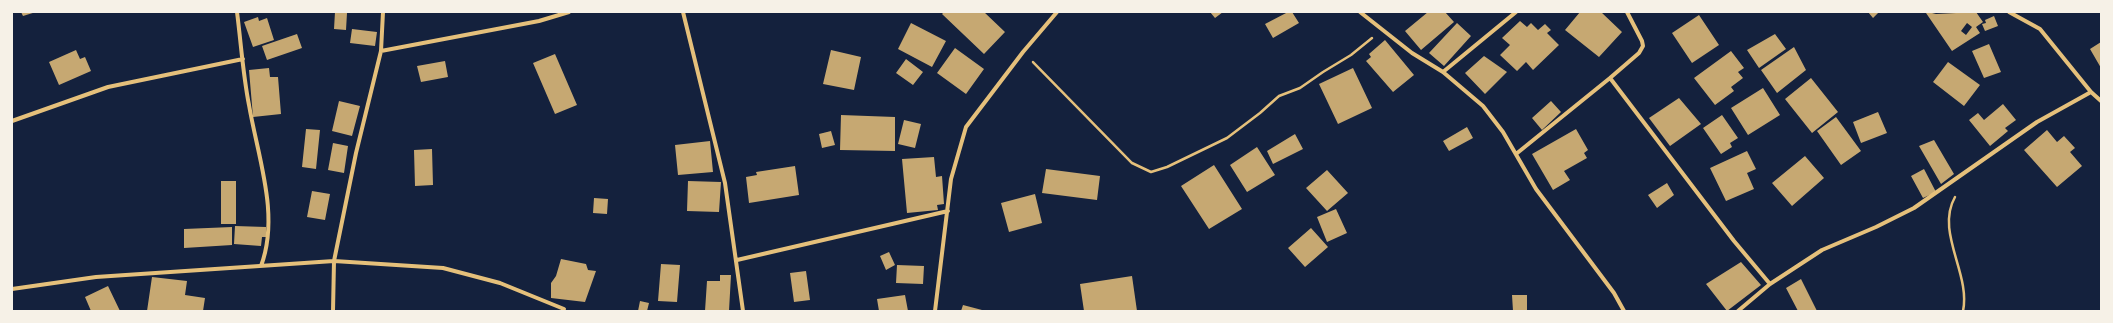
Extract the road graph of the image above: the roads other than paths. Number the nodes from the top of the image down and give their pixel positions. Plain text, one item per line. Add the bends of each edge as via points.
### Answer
1 (237, 12) edge
2 (383, 12) edge
3 (569, 12) edge
4 (683, 12) edge
5 (1057, 12) edge
6 (1360, 12) edge
7 (1516, 12) edge
8 (1627, 12) edge
9 (2010, 12) edge
10 (381, 51) junction
11 (243, 59) junction
12 (1442, 72) junction
13 (1610, 78) junction
14 (2091, 92) junction
15 (2101, 101) edge
16 (12, 121) edge
17 (1516, 154) junction
18 (948, 211) junction
19 (736, 260) junction
20 (334, 261) junction
21 (261, 266) junction
22 (1770, 284) junction
23 (12, 289) edge
24 (333, 311) edge
25 (564, 311) edge
26 (743, 311) edge
27 (934, 311) edge
28 (1624, 311) edge
29 (1738, 311) edge

1 - 11 street
2 - 10 street
3 - 10 street via 539,21
4 - 19 street via 725,184
5 - 18 street via 966,127 951,179
6 - 12 street via 1412,53
7 - 12 street
8 - 13 street via 1641,36 1643,46 1639,53
9 - 14 street via 2040,29
10 - 20 street via 356,153
11 - 16 street via 108,87
11 - 21 street via 248,104 269,213 268,248
12 - 17 street via 1483,106
13 - 17 street
13 - 22 street via 1734,241
14 - 15 street
14 - 22 street via 2037,122 1914,208 1822,250
17 - 28 street via 1536,189 1614,293
18 - 19 street
18 - 27 street
19 - 26 street
20 - 21 street
20 - 24 street
20 - 25 street via 443,268 500,283
21 - 23 street via 96,277
22 - 29 street

